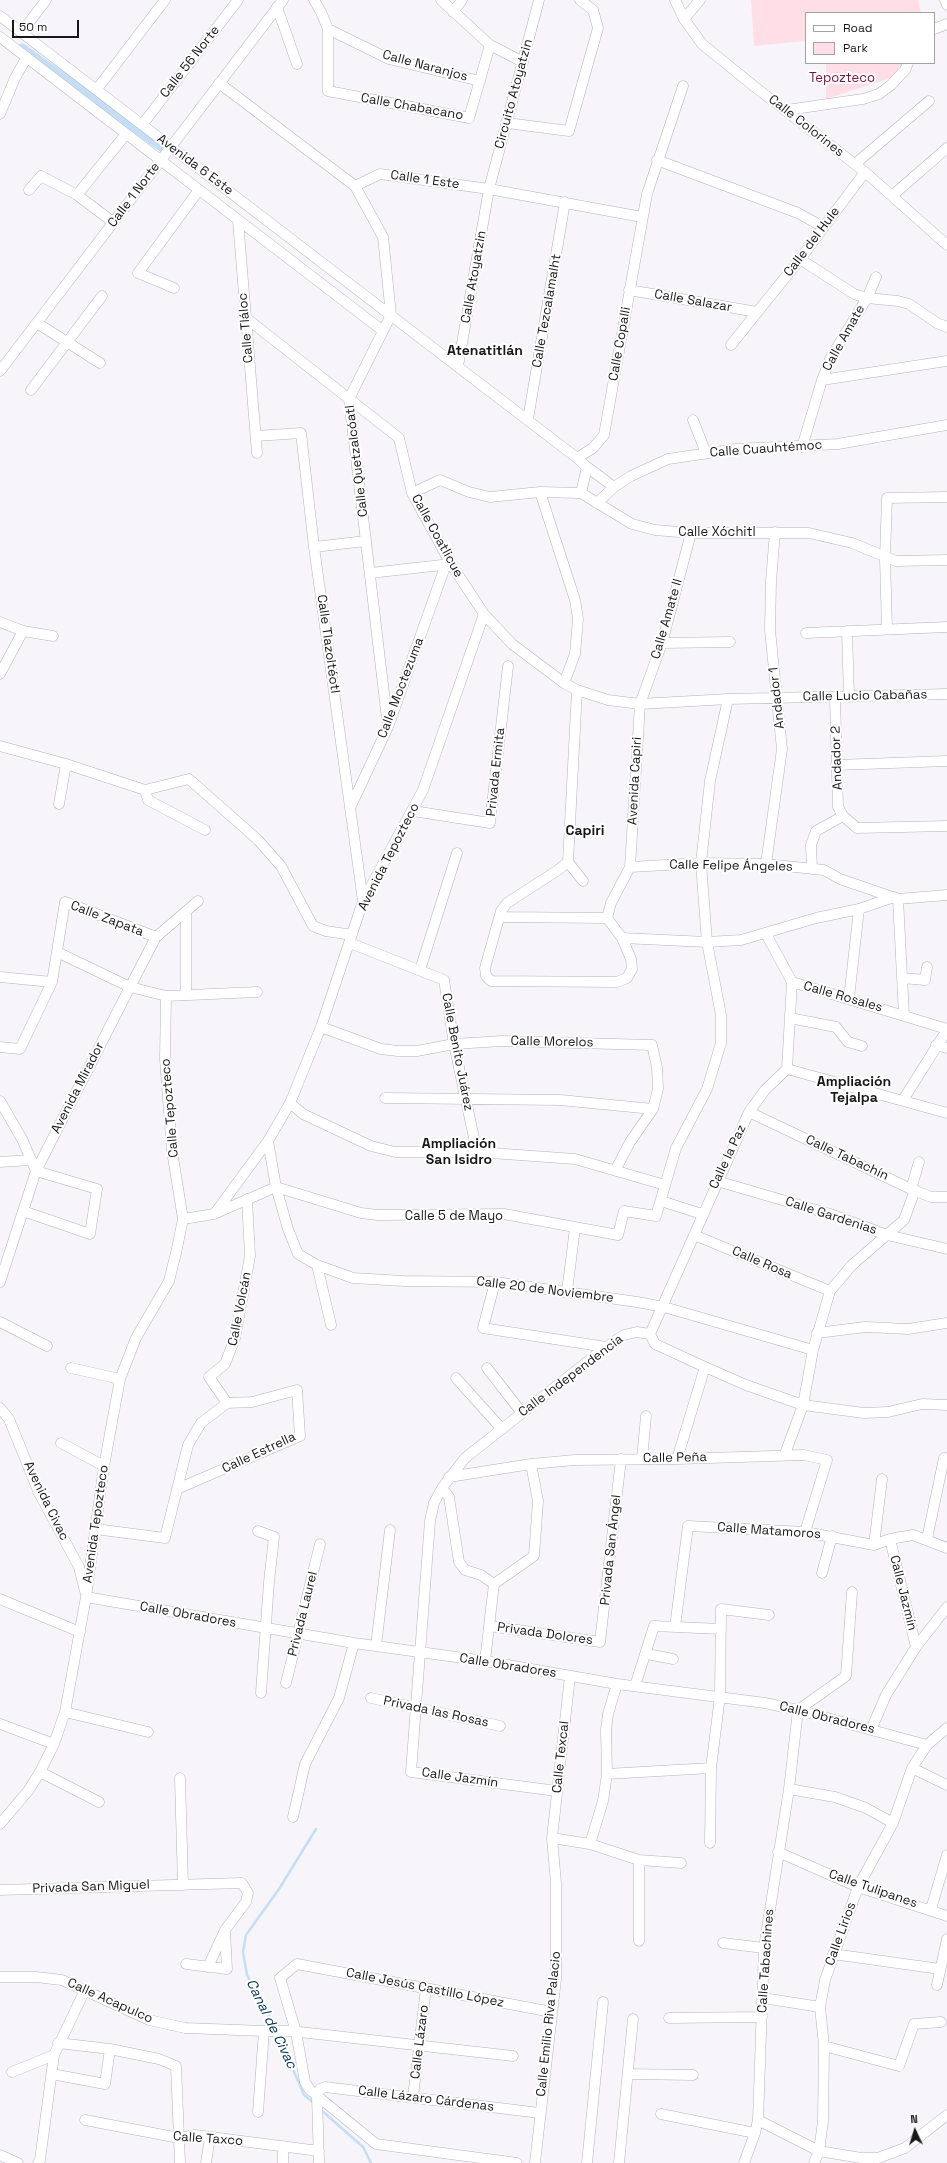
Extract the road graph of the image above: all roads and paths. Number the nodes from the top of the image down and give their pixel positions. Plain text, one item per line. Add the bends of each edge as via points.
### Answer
1 (46, 0) edge
2 (165, 0) edge
3 (238, 0) edge
4 (314, 0) edge
5 (441, 0) edge
6 (462, 0) edge
7 (539, 0) edge
8 (580, 0) edge
9 (675, 0) edge
10 (700, 0) edge
11 (945, 0) edge
12 (280, 4) edge
13 (947, 5) edge
14 (453, 12) junction
15 (0, 16) edge
16 (684, 19) junction
17 (947, 24) edge
18 (328, 29) junction
19 (935, 29) edge
20 (22, 32) junction
21 (0, 37) edge
22 (490, 45) junction
23 (27, 57) junction
24 (523, 62) junction
25 (297, 64) dead end
26 (908, 64) edge
27 (480, 81) junction
28 (219, 83) junction
29 (683, 86) dead end
30 (97, 89) junction
31 (929, 101) dead end
32 (787, 110) junction
33 (0, 114) edge
34 (507, 123) junction
35 (142, 125) junction
36 (126, 134) junction
37 (160, 138) junction
38 (171, 147) junction
39 (947, 149) edge
40 (150, 152) junction
41 (160, 160) junction
42 (657, 160) junction
43 (855, 164) junction
44 (865, 172) junction
45 (355, 186) junction
46 (489, 189) junction
47 (29, 190) dead end
48 (199, 190) junction
49 (77, 195) junction
50 (893, 195) junction
51 (565, 202) junction
52 (642, 217) junction
53 (238, 220) junction
54 (113, 222) junction
55 (823, 227) junction
56 (947, 245) edge
57 (800, 259) junction
58 (876, 277) dead end
59 (174, 288) dead end
60 (629, 290) junction
61 (102, 296) dead end
62 (867, 298) junction
63 (757, 312) junction
64 (391, 315) junction
65 (246, 318) junction
66 (37, 323) junction
67 (947, 327) edge
68 (383, 331) junction
69 (68, 342) junction
70 (731, 345) dead end
71 (947, 361) edge
72 (100, 362) dead end
73 (458, 366) junction
74 (0, 370) edge
75 (822, 380) junction
76 (31, 390) dead end
77 (349, 399) junction
78 (528, 419) junction
79 (693, 420) dead end
80 (947, 425) edge
81 (256, 436) junction
82 (802, 447) junction
83 (706, 453) junction
84 (257, 454) dead end
85 (577, 458) junction
86 (587, 467) junction
87 (614, 487) junction
88 (540, 492) junction
89 (581, 493) junction
90 (412, 494) junction
91 (947, 497) edge
92 (597, 503) junction
93 (775, 532) junction
94 (691, 533) junction
95 (366, 541) junction
96 (314, 548) junction
97 (885, 558) junction
98 (947, 560) edge
99 (449, 564) junction
100 (370, 573) junction
101 (484, 614) junction
102 (0, 622) edge
103 (947, 627) edge
104 (887, 629) junction
105 (23, 631) junction
106 (847, 631) junction
107 (806, 633) dead end
108 (54, 636) dead end
109 (730, 642) dead end
110 (662, 643) junction
111 (508, 666) dead end
112 (0, 674) edge
113 (564, 684) junction
114 (577, 690) junction
115 (947, 694) edge
116 (849, 697) junction
117 (776, 698) junction
118 (835, 698) junction
119 (728, 699) junction
120 (640, 704) junction
121 (388, 727) junction
122 (0, 746) edge
123 (947, 761) edge
124 (66, 764) junction
125 (836, 765) junction
126 (145, 790) junction
127 (59, 804) dead end
128 (350, 809) junction
129 (412, 811) junction
130 (843, 816) junction
131 (947, 826) edge
132 (205, 830) dead end
133 (456, 853) dead end
134 (568, 862) junction
135 (701, 863) junction
136 (766, 864) junction
137 (630, 867) junction
138 (812, 869) junction
139 (583, 881) dead end
140 (947, 895) edge
141 (896, 898) junction
142 (198, 900) dead end
143 (363, 901) junction
144 (859, 909) junction
145 (186, 912) junction
146 (500, 917) junction
147 (607, 918) junction
148 (766, 934) junction
149 (156, 937) junction
150 (622, 938) junction
151 (351, 939) junction
152 (707, 942) junction
153 (57, 952) junction
154 (927, 967) dead end
155 (420, 970) junction
156 (0, 977) edge
157 (902, 978) junction
158 (52, 982) junction
159 (792, 982) junction
160 (130, 987) junction
161 (257, 992) dead end
162 (186, 995) junction
163 (166, 996) junction
164 (849, 998) junction
165 (904, 1015) junction
166 (790, 1018) junction
167 (322, 1027) junction
168 (947, 1029) edge
169 (454, 1044) junction
170 (936, 1045) junction
171 (862, 1046) dead end
172 (0, 1047) edge
173 (947, 1048) edge
174 (787, 1069) junction
175 (385, 1098) dead end
176 (465, 1098) junction
177 (903, 1100) junction
178 (0, 1101) edge
179 (290, 1103) junction
180 (653, 1109) junction
181 (749, 1112) junction
182 (947, 1113) edge
183 (4, 1116) edge
184 (265, 1145) junction
185 (477, 1152) junction
186 (30, 1160) junction
187 (0, 1162) edge
188 (919, 1162) dead end
189 (616, 1169) junction
190 (36, 1171) junction
191 (717, 1181) junction
192 (665, 1185) junction
193 (274, 1188) junction
194 (913, 1190) junction
195 (947, 1197) edge
196 (247, 1199) junction
197 (660, 1201) junction
198 (23, 1211) junction
199 (214, 1214) junction
200 (702, 1214) junction
201 (183, 1219) junction
202 (575, 1228) junction
203 (694, 1235) junction
204 (887, 1235) junction
205 (947, 1249) edge
206 (317, 1265) junction
207 (0, 1282) edge
208 (495, 1282) junction
209 (567, 1291) junction
210 (830, 1291) junction
211 (664, 1307) junction
212 (0, 1322) edge
213 (947, 1323) edge
214 (331, 1325) dead end
215 (817, 1333) junction
216 (650, 1334) junction
217 (47, 1346) dead end
218 (606, 1347) junction
219 (813, 1350) junction
220 (705, 1367) junction
221 (71, 1368) dead end
222 (487, 1368) dead end
223 (456, 1378) dead end
224 (120, 1379) junction
225 (227, 1404) junction
226 (803, 1405) junction
227 (947, 1405) edge
228 (0, 1408) edge
229 (522, 1413) junction
230 (646, 1416) dead end
231 (501, 1428) junction
232 (61, 1443) dead end
233 (785, 1454) junction
234 (944, 1458) dead end
235 (621, 1459) junction
236 (642, 1459) junction
237 (677, 1459) junction
238 (531, 1464) junction
239 (104, 1466) junction
240 (449, 1477) junction
241 (882, 1479) dead end
242 (442, 1488) junction
243 (178, 1489) junction
244 (95, 1529) junction
245 (390, 1530) dead end
246 (258, 1531) dead end
247 (805, 1532) junction
248 (832, 1536) junction
249 (890, 1539) junction
250 (927, 1539) junction
251 (320, 1544) dead end
252 (874, 1545) junction
253 (947, 1548) edge
254 (822, 1574) dead end
255 (494, 1584) junction
256 (852, 1592) dead end
257 (86, 1597) junction
258 (0, 1600) edge
259 (947, 1607) edge
260 (769, 1615) dead end
261 (490, 1626) junction
262 (675, 1627) junction
263 (266, 1628) junction
264 (721, 1629) junction
265 (80, 1632) junction
266 (298, 1633) junction
267 (600, 1642) joint
268 (354, 1643) junction
269 (382, 1647) junction
270 (916, 1647) junction
271 (420, 1652) junction
272 (646, 1654) junction
273 (673, 1659) dead end
274 (485, 1661) junction
275 (570, 1676) junction
276 (286, 1683) dead end
277 (618, 1684) junction
278 (635, 1686) junction
279 (261, 1693) dead end
280 (720, 1696) junction
281 (371, 1698) dead end
282 (415, 1708) junction
283 (798, 1710) junction
284 (65, 1712) junction
285 (0, 1724) edge
286 (500, 1726) dead end
287 (947, 1728) edge
288 (871, 1730) junction
289 (148, 1732) dead end
290 (54, 1744) junction
291 (927, 1745) junction
292 (711, 1768) junction
293 (912, 1768) junction
294 (40, 1772) junction
295 (607, 1774) junction
296 (180, 1778) dead end
297 (947, 1786) edge
298 (789, 1789) junction
299 (557, 1791) junction
300 (98, 1802) dead end
301 (293, 1817) dead end
302 (893, 1823) junction
303 (0, 1824) edge
304 (552, 1838) junction
305 (710, 1843) dead end
306 (590, 1844) junction
307 (778, 1852) junction
308 (947, 1855) edge
309 (639, 1860) junction
310 (681, 1863) dead end
311 (183, 1885) junction
312 (858, 1887) junction
313 (0, 1890) edge
314 (931, 1909) junction
315 (947, 1916) edge
316 (225, 1930) junction
317 (947, 1939) edge
318 (639, 1941) dead end
319 (724, 1943) dead end
320 (764, 1948) junction
321 (834, 1954) junction
322 (186, 1964) dead end
323 (208, 1967) junction
324 (940, 1969) junction
325 (0, 1977) edge
326 (937, 1985) dead end
327 (426, 1988) junction
328 (85, 1990) junction
329 (763, 1998) junction
330 (603, 2002) dead end
331 (820, 2007) junction
332 (552, 2012) junction
333 (762, 2017) junction
334 (669, 2018) dead end
335 (634, 2019) dead end
336 (941, 2022) dead end
337 (268, 2031) junction
338 (294, 2031) junction
339 (58, 2043) junction
340 (419, 2046) junction
341 (824, 2046) junction
342 (110, 2049) junction
343 (54, 2055) junction
344 (513, 2056) dead end
345 (12, 2072) dead end
346 (52, 2074) junction
347 (628, 2074) junction
348 (693, 2075) dead end
349 (413, 2097) junction
350 (317, 2099) junction
351 (258, 2112) dead end
352 (540, 2113) junction
353 (661, 2114) dead end
354 (947, 2115) edge
355 (85, 2120) dead end
356 (758, 2120) junction
357 (756, 2133) junction
358 (210, 2137) junction
359 (179, 2138) junction
360 (283, 2146) junction
361 (319, 2151) junction
362 (818, 2151) junction
363 (0, 2155) edge
364 (487, 2160) edge
365 (861, 2160) edge
366 (18, 2163) edge
367 (38, 2163) edge
368 (180, 2163) edge
369 (206, 2163) edge
370 (283, 2163) edge
371 (319, 2163) edge
372 (516, 2163) edge
373 (535, 2163) edge
374 (587, 2163) edge
375 (619, 2163) edge
376 (744, 2163) edge
377 (814, 2163) edge

1 - 20 street
2 - 30 street
3 - 35 street, Calle 56 Norte
4 - 18 street
5 - 14 street
6 - 14 street
7 - 24 street, Circuito Atoyatzin
8 - 34 street via 593,10 598,28 569,131
9 - 16 street, Calle Colorines
10 - 16 street
11 - 13 street
12 - 25 street
12 - 28 street, Calle 1 Norte
14 - 22 street
15 - 20 street, Avenida 6 Este
16 - 32 street, Calle Colorines via 702,44
17 - 19 street
18 - 27 street, Calle Naranjos via 389,59
18 - 27 street, Calle Chabacano via 328,91 469,118
20 - 30 street, Avenida 6 Este
21 - 23 street, Avenida 6 Este
22 - 24 street
22 - 27 street, Calle Chabacano
23 - 33 street
23 - 36 street, Avenida 6 Este
24 - 34 street, Circuito Atoyatzin
26 - 32 street via 891,85 879,94 863,99
28 - 38 street, Calle 1 Norte
28 - 45 street
29 - 42 street, Calle Copalli
30 - 35 street, Avenida 6 Este
31 - 43 street
32 - 43 street, Calle Colorines
34 - 46 street, Circuito Atoyatzin
35 - 37 street, Avenida 6 Este
36 - 40 street, Avenida 6 Este
36 - 49 street
37 - 38 street, Avenida 6 Este
37 - 40 street
38 - 41 street, Calle 1 Norte
38 - 64 street, Avenida 6 Este
39 - 50 street
40 - 41 street, Avenida 6 Este
41 - 48 street, Avenida 6 Este
41 - 54 street, Calle 1 Norte
42 - 52 street, Calle Copalli
42 - 55 street via 798,213
43 - 44 street, Calle Colorines
44 - 50 street, Calle Colorines
44 - 55 street, Calle del Hule
45 - 46 street, Calle 1 Este via 380,174
45 - 64 street via 383,237
46 - 51 street, Calle 1 Este
46 - 73 street, Calle Atoyatzin
47 - 49 street via 41,176
48 - 53 street, Avenida 6 Este
48 - 59 street via 138,273
49 - 54 street
50 - 56 street, Calle Colorines
51 - 52 street, Calle 1 Este
51 - 78 street, Calle Tezcalamalht
52 - 60 street, Calle Copalli
53 - 65 street, Calle Tláloc
53 - 68 street, Avenida 6 Este
54 - 66 street, Calle 1 Norte
55 - 57 street, Calle del Hule
57 - 62 street via 854,294
57 - 63 street, Calle del Hule
58 - 62 street, Calle Amate
60 - 63 street, Calle Salazar
60 - 85 street, Calle Copalli via 604,436 593,448
61 - 69 street
62 - 67 street via 909,304
62 - 75 street, Calle Amate via 831,357
63 - 70 street, Calle del Hule
64 - 68 street, Calle Quetzalcóatl
64 - 73 street
65 - 77 street, Calle Coatlicue
65 - 81 street, Calle Tláloc
66 - 69 street
66 - 74 street, Calle 1 Norte
68 - 77 street, Calle Quetzalcóatl
69 - 72 street
69 - 76 street
71 - 75 street
73 - 78 street
75 - 82 street, Calle Amate
77 - 90 street, Calle Coatlicue via 399,438
77 - 95 street, Calle Quetzalcóatl
78 - 85 street
79 - 83 street
80 - 82 street, Calle Cuauhtémoc via 838,444
81 - 84 street, Calle Tláloc
81 - 96 street, Calle Tlazoltéotl via 301,433
82 - 83 street, Calle Cuauhtémoc via 736,449
83 - 87 street, Calle Cuauhtémoc via 668,459
85 - 86 street
86 - 87 street
86 - 89 street
87 - 92 street, Calle Cuauhtémoc
88 - 89 street
88 - 90 street via 490,497 469,492 440,480
88 - 113 street via 575,600 578,619 575,654
89 - 92 street, Calle Xóchitl
90 - 99 street, Calle Coatlicue
91 - 97 street via 887,498
92 - 94 street, Calle Xóchitl via 632,524 654,530
93 - 94 street, Calle Xóchitl
93 - 97 street, Calle Xóchitl via 824,536 852,543
93 - 117 street, Andador 1 via 770,611
94 - 110 street, Calle Amate II
95 - 96 street
95 - 100 street, Calle Quetzalcóatl
96 - 128 street, Calle Tlazoltéotl
97 - 98 street, Calle Xóchitl via 896,561
97 - 104 street
99 - 100 street
99 - 101 street, Calle Coatlicue
99 - 121 street, Calle Moctezuma
100 - 121 street, Calle Quetzalcóatl
101 - 113 street, Calle Coatlicue via 512,644
101 - 129 street, Avenida Tepozteco via 424,790
102 - 105 street
103 - 104 street
104 - 106 street
105 - 108 street
105 - 112 street
106 - 107 street
106 - 116 street
109 - 110 street
110 - 120 street, Calle Amate II
111 - 129 street, Privada Ermita via 490,823
113 - 114 street
114 - 120 street via 608,700
114 - 134 street
115 - 116 street, Calle Lucio Cabañas
116 - 118 street, Calle Lucio Cabañas
117 - 118 street, Calle Lucio Cabañas
117 - 119 street, Calle Lucio Cabañas
117 - 136 street, Andador 1 via 782,749
118 - 125 street, Andador 2
119 - 120 street, Calle Lucio Cabañas
119 - 135 street via 710,781
120 - 137 street, Avenida Capiri
121 - 128 street, Calle Moctezuma
122 - 124 street
123 - 125 street
124 - 126 street
124 - 127 street
125 - 130 street, Andador 2 via 838,807
126 - 132 street via 148,800
126 - 151 street, Calle Benito Juárez via 189,779 258,840 281,866 313,926
128 - 143 street, Calle Tlazoltéotl
129 - 143 street, Avenida Tepozteco
130 - 131 street via 857,828
130 - 138 street via 816,832 811,845
133 - 155 street
134 - 139 street
134 - 146 street via 507,902
135 - 136 street, Calle Felipe Ángeles
135 - 137 street, Calle Felipe Ángeles
135 - 152 street
136 - 138 street, Calle Felipe Ángeles
137 - 147 street, Avenida Capiri via 611,903
138 - 141 street, Calle Felipe Ángeles via 824,870 840,879
140 - 141 street
141 - 144 street
141 - 157 street
142 - 145 street, Avenida Mirador
143 - 151 street, Avenida Tepozteco
144 - 148 street via 816,918
144 - 164 street
145 - 149 street, Avenida Mirador
145 - 162 street
146 - 147 street
146 - 150 street via 485,968 486,976 491,980 617,982 627,978 632,969 631,959
147 - 150 street
148 - 152 street via 742,940
148 - 159 street, Calle Rosales
149 - 153 street, Calle Zapata via 65,902
149 - 160 street, Avenida Mirador
150 - 152 street
151 - 155 street, Calle Benito Juárez
151 - 167 street, Avenida Tepozteco
152 - 192 street via 719,997 721,1043 707,1089 676,1148
153 - 158 street, Calle Zapata
153 - 160 street
154 - 157 street via 924,980
155 - 169 street, Calle Benito Juárez via 444,980
156 - 158 street
157 - 165 street
158 - 172 street, Calle Zapata via 20,1049
159 - 164 street, Calle Rosales
159 - 166 street
160 - 163 street
160 - 190 street, Avenida Mirador
161 - 162 street
162 - 163 street
163 - 201 street, Calle Tepozteco via 165,1059 172,1151
164 - 165 street, Calle Rosales
165 - 168 street, Calle Rosales
166 - 171 street via 836,1028 848,1042
166 - 174 street
167 - 169 street, Calle Morelos via 381,1049 417,1050
167 - 179 street, Avenida Tepozteco
168 - 170 street
169 - 176 street, Calle Benito Juárez
169 - 180 street, Calle Morelos via 496,1041 652,1045 658,1089
170 - 173 street
170 - 177 street
174 - 177 street
174 - 181 street, Calle la Paz via 765,1090
175 - 176 street
176 - 180 street via 545,1099
176 - 185 street, Calle Benito Juárez
177 - 182 street
178 - 183 street
179 - 184 street, Avenida Tepozteco
179 - 185 street via 303,1114 371,1146 395,1152
180 - 189 street, Calle Morelos via 630,1142
181 - 191 street, Calle la Paz
181 - 194 street, Calle Tabachín
183 - 186 street via 22,1139
184 - 193 street
184 - 199 street, Avenida Tepozteco
185 - 189 street via 575,1159
186 - 187 street
186 - 190 street
188 - 194 street
189 - 192 street
190 - 198 street, Avenida Mirador
190 - 198 street via 97,1189 90,1234
191 - 200 street, Calle la Paz
191 - 204 street, Calle Gardenias via 830,1214
192 - 197 street
193 - 196 street
193 - 202 street, Calle 5 de Mayo via 361,1213 500,1214
193 - 206 street, Calle 20 de Noviembre via 298,1254
194 - 195 street, Calle Tabachín via 931,1197
194 - 204 street via 904,1220
196 - 199 street
196 - 225 street, Calle Volcán via 250,1256 235,1338 225,1364 209,1377
197 - 200 street
197 - 202 street, Calle 5 de Mayo via 656,1216 624,1211 618,1235
198 - 207 street, Avenida Mirador
199 - 201 street
200 - 203 street, Calle la Paz
201 - 224 street, Avenida Tepozteco via 169,1280 136,1338
202 - 209 street
203 - 210 street, Calle Rosa
203 - 211 street, Calle la Paz
204 - 205 street, Calle Gardenias
204 - 210 street via 852,1266
206 - 208 street, Calle 20 de Noviembre via 353,1278
206 - 214 street
208 - 209 street, Calle 20 de Noviembre
208 - 218 street via 483,1328
209 - 211 street, Calle 20 de Noviembre
210 - 215 street
211 - 216 street, Calle la Paz
211 - 219 street, Calle 20 de Noviembre
212 - 217 street
213 - 215 street via 908,1329 865,1327
215 - 219 street
216 - 218 street, Calle Independencia via 637,1332 624,1335
216 - 220 street via 655,1344
218 - 229 street, Calle Independencia
219 - 226 street
220 - 226 street
220 - 237 street
221 - 224 street
222 - 229 street
223 - 231 street
224 - 239 street, Avenida Tepozteco
225 - 243 street via 201,1423 188,1445
225 - 243 street, Calle Estrella via 252,1402 298,1390 300,1436
226 - 227 street via 864,1413 888,1412 922,1404
226 - 233 street
228 - 257 street, Avenida Civac via 9,1419 39,1493 79,1567
229 - 231 street, Calle Independencia
230 - 236 street
231 - 240 street, Calle Independencia via 465,1458
232 - 239 street
233 - 237 street, Calle Peña
233 - 247 street, Calle Peña via 827,1460
234 - 250 street
235 - 236 street, Calle Peña
235 - 238 street, Calle Peña
235 - 267 street, Privada San Ángel
236 - 237 street, Calle Peña
238 - 240 street, Calle Peña
238 - 255 street via 538,1501 534,1556
239 - 244 street, Avenida Tepozteco
240 - 242 street, Calle Independencia
241 - 252 street
242 - 255 street via 449,1497 459,1562 465,1570 481,1575
242 - 271 street, Calle Independencia via 434,1503 430,1521
243 - 244 street via 165,1538
244 - 257 street, Avenida Tepozteco
245 - 269 street
246 - 263 street via 274,1537
247 - 248 street, Calle Matamoros
247 - 262 street, Calle Matamoros via 688,1526
248 - 252 street, Calle Matamoros
248 - 254 street
249 - 250 street via 913,1535
249 - 252 street
249 - 270 street, Calle Jazmín
250 - 253 street
251 - 266 street, Privada Laurel
255 - 261 street
256 - 283 street via 846,1676
257 - 263 street, Calle Obradores
257 - 265 street, Avenida Tepozteco
258 - 265 street
259 - 270 street
260 - 264 street via 721,1609
261 - 267 street, Privada Dolores
261 - 274 street
262 - 264 street
262 - 272 street via 654,1626
263 - 266 street, Calle Obradores
263 - 279 street
264 - 280 street
265 - 284 street, Avenida Tepozteco
266 - 268 street, Calle Obradores
266 - 276 street, Privada Laurel
268 - 269 street, Calle Obradores
268 - 301 street via 339,1698 305,1764
269 - 271 street, Calle Obradores
270 - 288 street via 886,1695
271 - 274 street, Calle Obradores
271 - 282 street, Calle Jazmín
272 - 273 street
272 - 278 street
274 - 275 street, Calle Obradores
275 - 277 street, Calle Obradores
275 - 299 street, Calle Texcal
277 - 278 street, Calle Obradores
277 - 295 street via 608,1714 606,1730
278 - 280 street, Calle Obradores
280 - 283 street, Calle Obradores
280 - 292 street
281 - 282 street, Privada las Rosas
282 - 286 street, Privada las Rosas
282 - 299 street, Calle Jazmín via 411,1772
283 - 288 street, Calle Obradores
283 - 298 street, Calle Tabachines
284 - 289 street
284 - 290 street, Avenida Tepozteco
285 - 290 street
287 - 291 street, Calle Lirios
288 - 291 street, Calle Obradores
290 - 294 street, Avenida Tepozteco
291 - 293 street, Calle Lirios
292 - 295 street
292 - 305 street
293 - 297 street
293 - 302 street, Calle Lirios
294 - 300 street
294 - 303 street, Avenida Tepozteco via 28,1791
295 - 306 street via 604,1801
296 - 311 street
298 - 302 street via 835,1797 866,1808
298 - 307 street, Calle Tabachines
299 - 304 street, Calle Texcal
302 - 312 street, Calle Lirios
304 - 306 street
304 - 332 street, Calle Emilio Riva Palacio via 557,1948
306 - 309 street
307 - 312 street, Calle Tulipanes
307 - 320 street, Calle Tabachines
308 - 314 street
309 - 310 street
309 - 318 street
311 - 313 street, Privada San Miguel
311 - 316 street, Privada San Miguel via 242,1884 248,1893 246,1902
312 - 314 street, Calle Tulipanes
312 - 321 street, Calle Lirios
314 - 315 street, Calle Tulipanes
316 - 323 street
316 - 323 street via 228,1969
317 - 324 street
319 - 320 street
320 - 329 street, Calle Tabachines
321 - 324 street
321 - 331 street, Calle Lirios via 825,1980
322 - 323 street
324 - 326 street
325 - 328 street, Calle Acapulco via 62,1980
327 - 332 street, Calle Jesús Castillo López
327 - 338 street, Calle Jesús Castillo López via 297,1964 280,1978
327 - 340 street, Calle Lázaro
328 - 337 street, Calle Acapulco via 149,2020 184,2028
328 - 339 street
329 - 331 street
329 - 333 street, Calle Tabachines
330 - 374 street
331 - 341 street, Calle Lirios
332 - 352 street, Calle Emilio Riva Palacio
333 - 334 street
333 - 356 street, Calle Tabachines
335 - 347 street
336 - 341 street via 914,2024 900,2066
337 - 338 street, Calle Acapulco
337 - 351 street
338 - 340 street, Calle Acapulco
338 - 350 street via 305,2082
339 - 342 street
339 - 343 street
340 - 344 street, Calle Acapulco
340 - 349 street, Calle Lázaro
341 - 362 street, Calle Lirios via 824,2093
342 - 346 street via 104,2084
342 - 359 street via 159,2059 176,2066
343 - 345 street
343 - 346 street
346 - 367 street
347 - 348 street
347 - 375 street
349 - 350 street, Calle Lázaro Cárdenas via 325,2087 320,2089
349 - 352 street, Calle Lázaro Cárdenas
350 - 361 street
350 - 364 street via 376,2144
352 - 373 street, Calle Emilio Riva Palacio
353 - 357 street
354 - 365 street via 905,2148 878,2158
355 - 359 street, Calle Taxco
356 - 357 street, Calle Tabachines
356 - 362 street
357 - 376 street, Calle Tabachines
358 - 359 street, Calle Taxco
358 - 360 street, Calle Taxco
358 - 369 street
359 - 368 street
360 - 361 street, Calle Taxco
360 - 370 street
361 - 371 street
362 - 365 street
362 - 377 street, Calle Lirios
363 - 366 street
364 - 372 street

